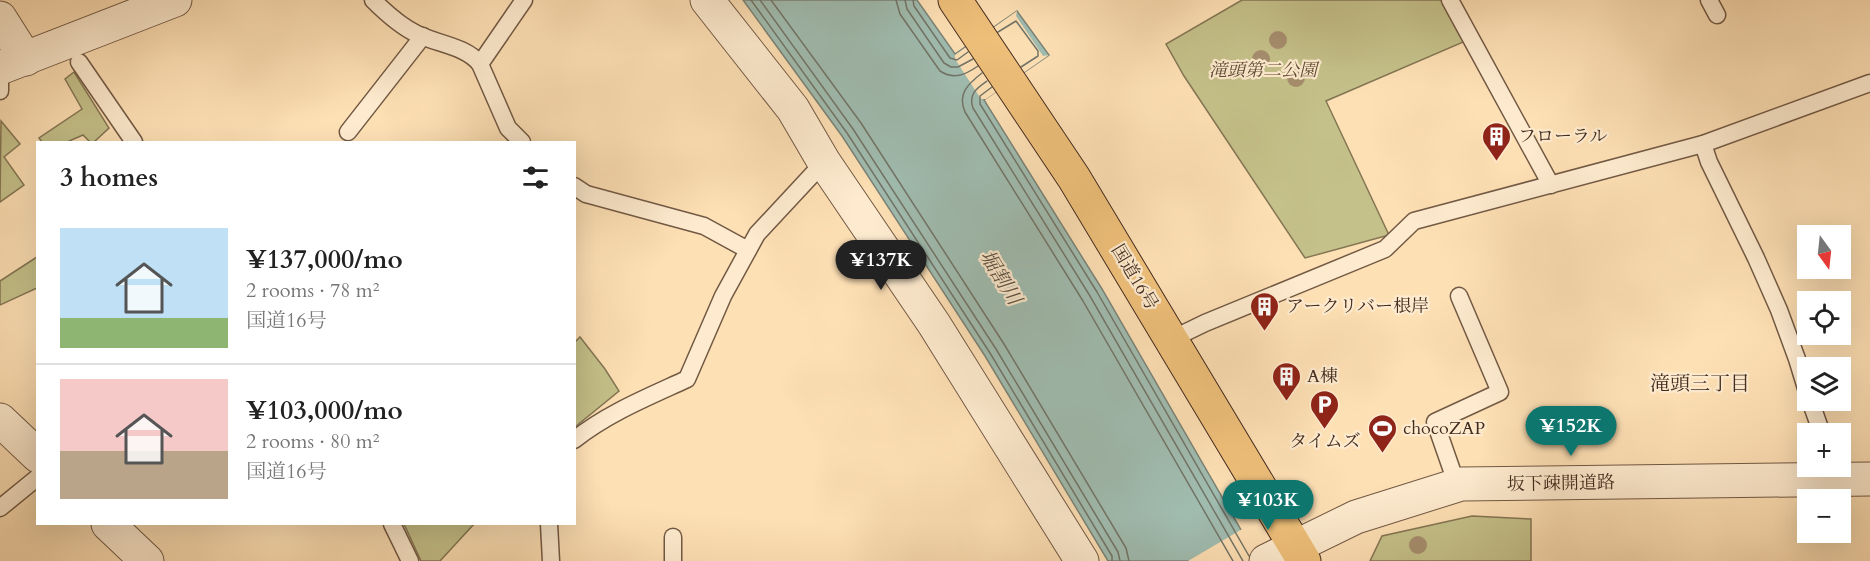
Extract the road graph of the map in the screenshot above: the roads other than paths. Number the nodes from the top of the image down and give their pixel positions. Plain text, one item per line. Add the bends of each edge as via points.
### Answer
1 (175, 0) edge
2 (373, 0) edge
3 (524, 0) edge
4 (708, 0) edge
5 (955, 0) edge
6 (1450, 0) edge
7 (0, 18) edge
8 (423, 36) junction
9 (80, 62) dead end
10 (480, 64) junction
11 (9, 65) edge
12 (1869, 86) edge
13 (0, 91) edge
14 (348, 132) dead end
15 (133, 141) edge
16 (521, 141) edge
17 (1703, 144) junction
18 (824, 162) junction
19 (1551, 185) junction
20 (576, 187) edge
21 (748, 250) junction
22 (1459, 296) dead end
23 (1172, 339) junction
24 (1797, 359) edge
25 (0, 420) edge
26 (576, 438) edge
27 (36, 454) edge
28 (1797, 476) edge
29 (36, 479) edge
30 (1457, 486) junction
31 (0, 508) edge
32 (109, 525) edge
33 (392, 525) edge
34 (549, 525) edge
35 (673, 537) dead end
36 (1288, 556) edge
37 (147, 561) edge
38 (410, 561) edge
39 (551, 561) edge
40 (673, 561) edge
41 (1082, 561) edge

1 - 11 street
2 - 8 lane via 394,19
3 - 10 lane
4 - 18 street via 793,109
5 - 23 highway, 国道16号 via 1074,178
6 - 19 lane
7 - 11 street
8 - 10 lane via 474,56
8 - 14 lane
9 - 15 lane
10 - 16 lane via 508,128
11 - 13 lane
12 - 17 lane
17 - 19 lane
17 - 24 lane via 1779,310
18 - 21 lane via 757,234
18 - 41 street via 934,324
19 - 23 lane via 1414,221 1385,249
20 - 21 lane via 586,194 704,226
21 - 26 lane via 687,379 628,405
22 - 30 lane via 1500,392 1435,423
23 - 36 highway, 国道16号
25 - 27 street
28 - 30 street, 坂下疎開道路
29 - 31 lane
30 - 36 street, 坂下疎開道路 via 1356,517
32 - 37 street
33 - 38 lane
34 - 39 lane
35 - 40 lane

